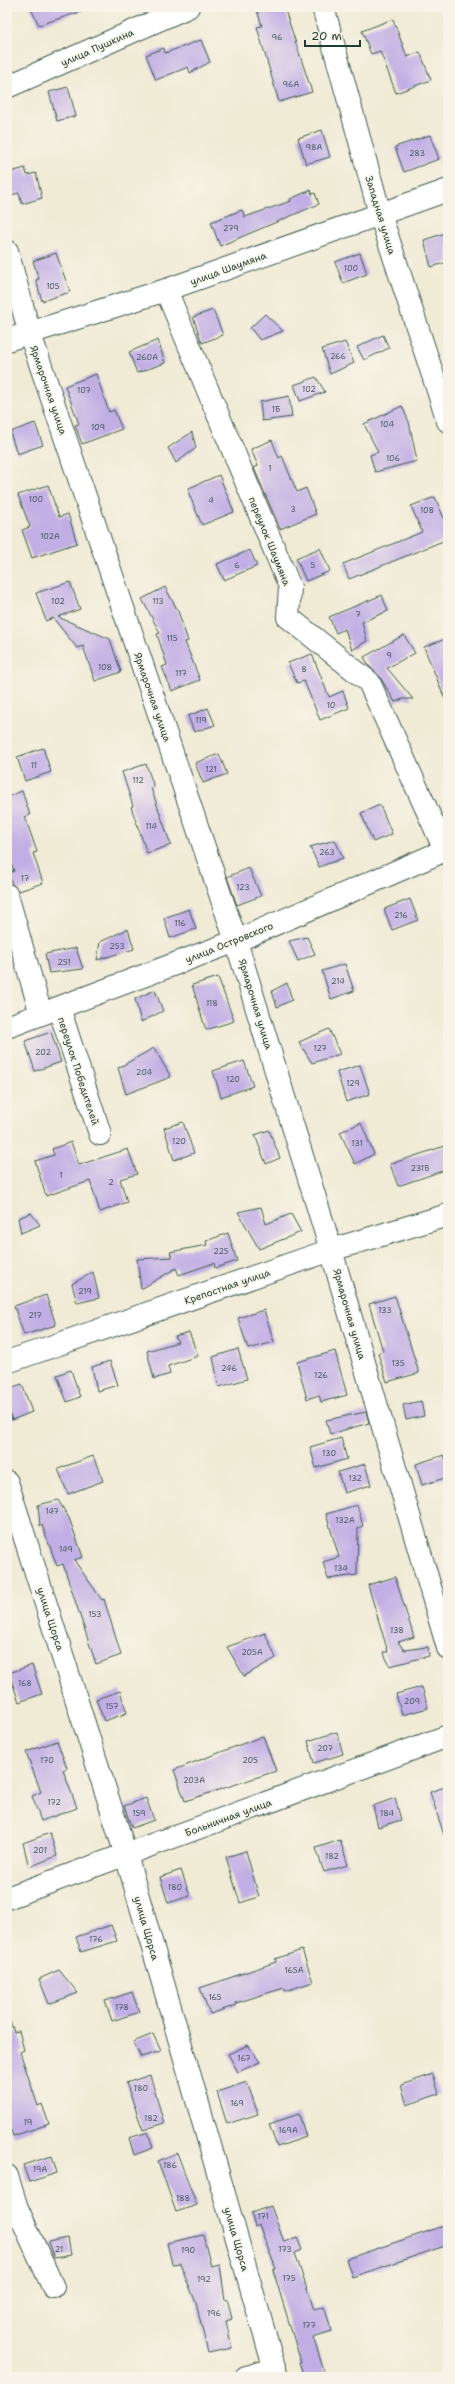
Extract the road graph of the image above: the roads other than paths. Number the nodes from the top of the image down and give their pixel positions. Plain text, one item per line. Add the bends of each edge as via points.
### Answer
1 (188, 7) edge
2 (323, 7) edge
3 (7, 88) edge
4 (448, 190) edge
5 (380, 214) junction
6 (7, 251) edge
7 (166, 290) junction
8 (30, 334) junction
9 (7, 340) edge
10 (448, 421) edge
11 (447, 849) edge
12 (7, 895) edge
13 (236, 941) junction
14 (50, 1011) junction
15 (7, 1027) edge
16 (100, 1134) dead end
17 (448, 1215) edge
18 (331, 1250) junction
19 (7, 1362) edge
20 (7, 1482) edge
21 (448, 1648) edge
22 (448, 1736) edge
23 (126, 1854) junction
24 (7, 1898) edge
25 (7, 2176) edge
26 (53, 2287) dead end
27 (276, 2373) edge
28 (246, 2377) edge

1 - 3 street, улица Пушкина
2 - 5 street, Западная улица
4 - 5 street, улица Шаумяна
5 - 7 street, улица Шаумяна
5 - 10 street, Западная улица
6 - 8 street, Ярмарочная улица
7 - 8 street, улица Шаумяна
7 - 11 street, переулок Шаумяна via 290,587 288,617 368,682
8 - 9 street, улица Шаумяна
8 - 13 street, Ярмарочная улица
11 - 13 street, улица Островского
12 - 14 street, переулок Победителей
13 - 14 street, улица Островского
13 - 18 street, Ярмарочная улица
14 - 15 street, улица Островского
14 - 16 street, переулок Победителей
17 - 18 street, Крепостная улица
18 - 19 street, Крепостная улица
18 - 21 street, Ярмарочная улица
20 - 23 street, улица Щорса
22 - 23 street, Больничная улица
23 - 24 street, Больничная улица
23 - 27 street, улица Щорса
25 - 26 street via 17,2208
27 - 28 street

